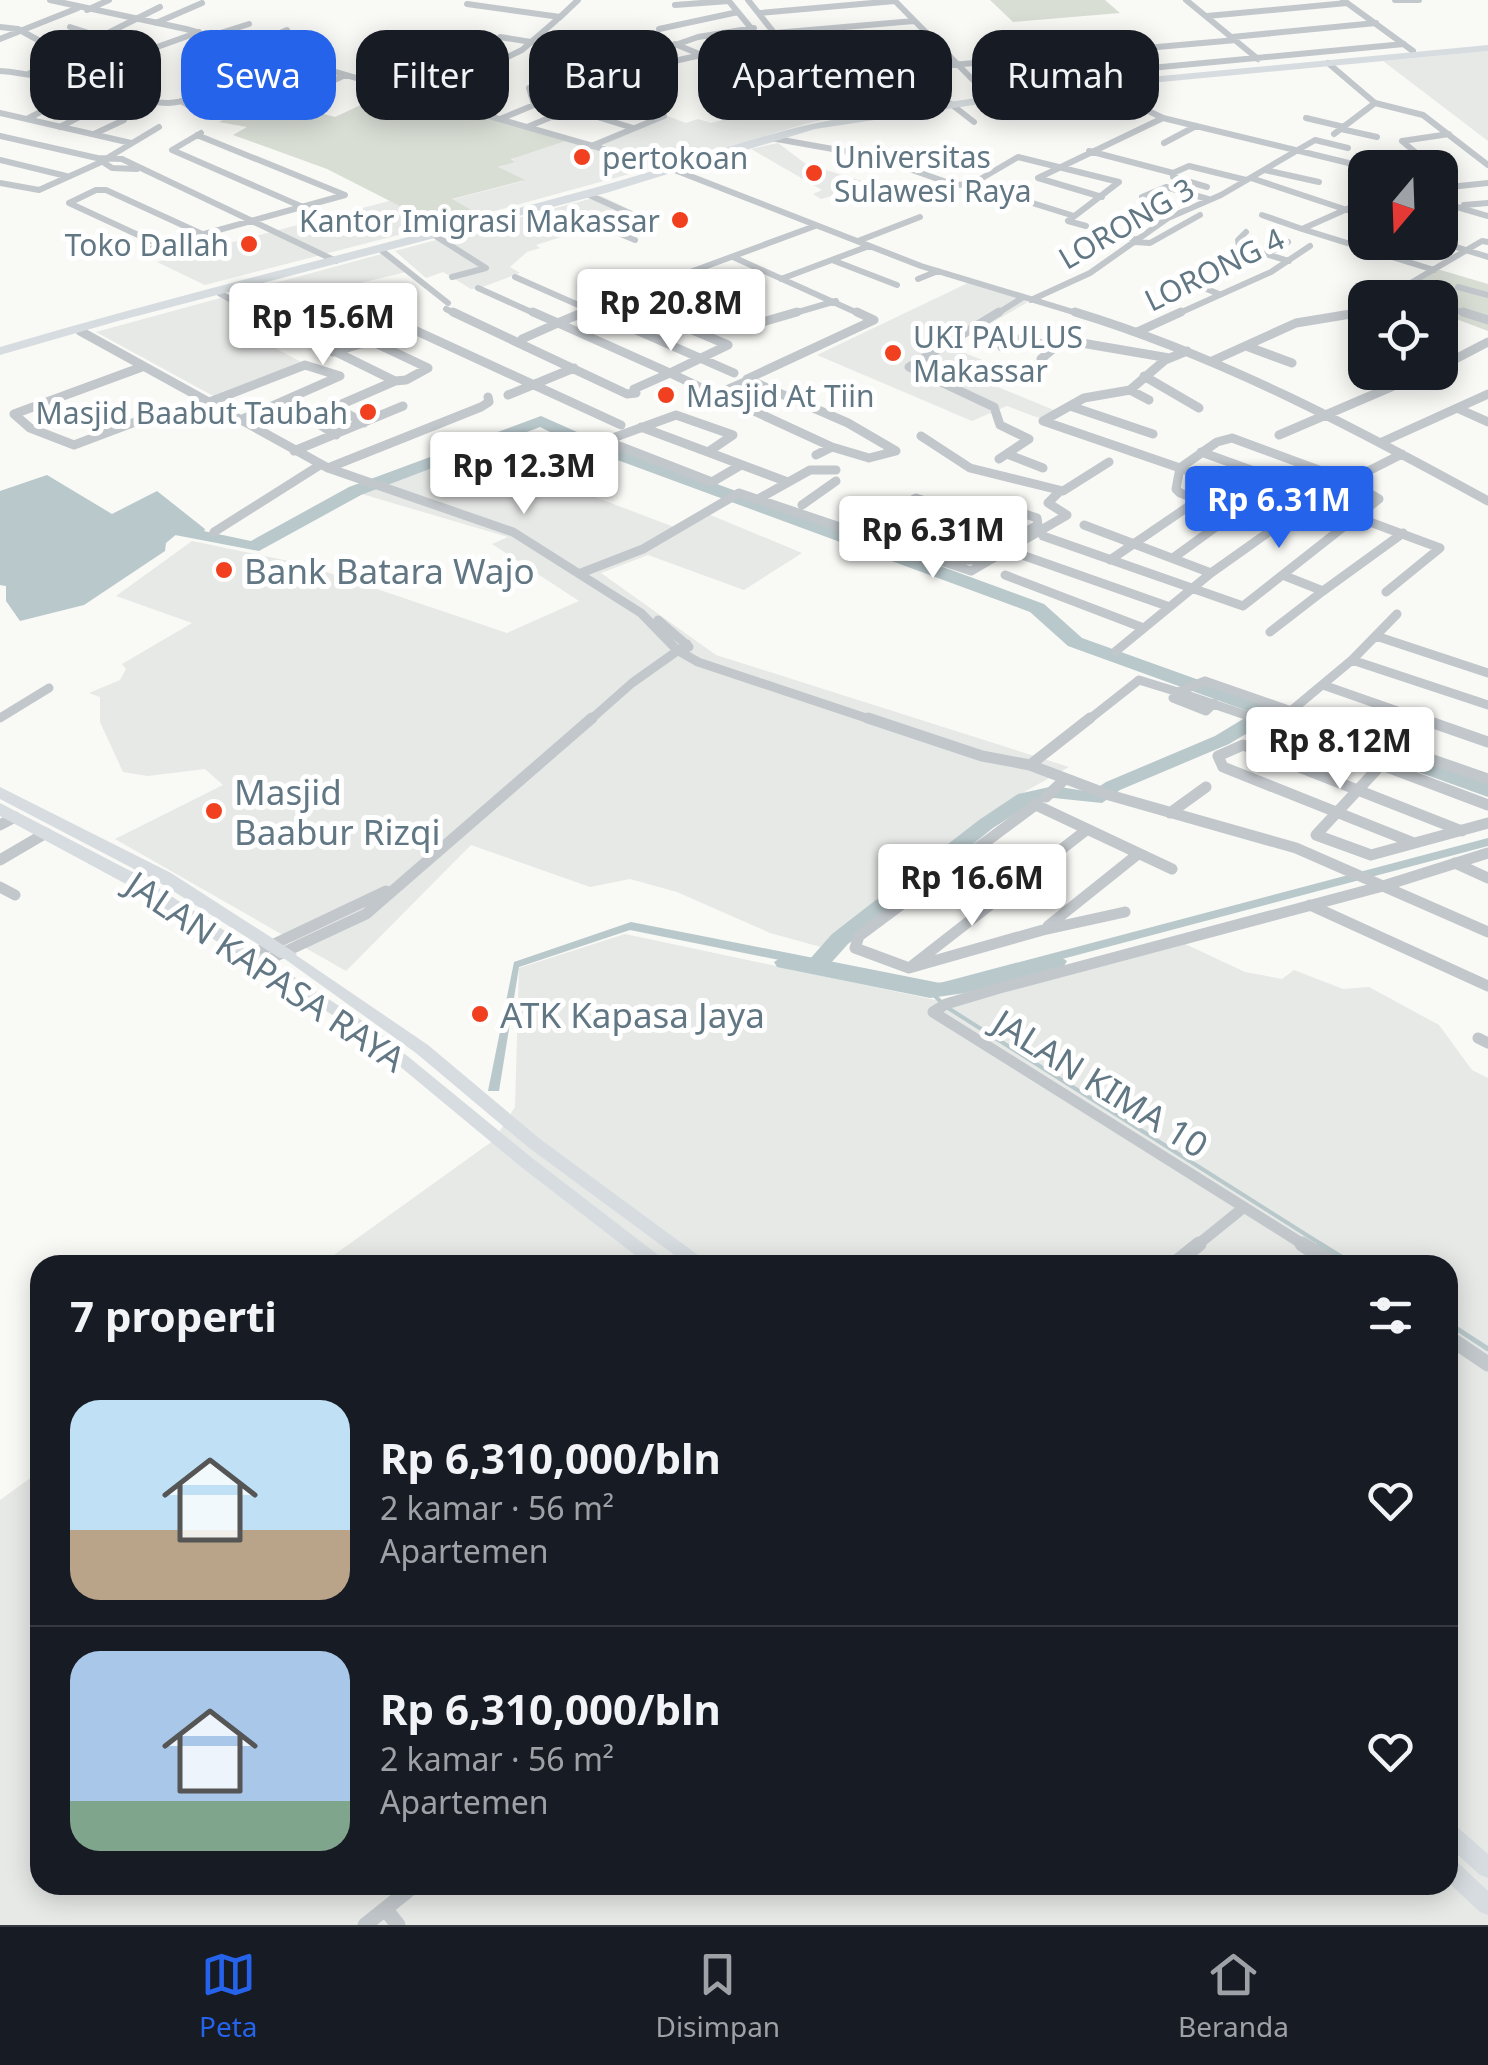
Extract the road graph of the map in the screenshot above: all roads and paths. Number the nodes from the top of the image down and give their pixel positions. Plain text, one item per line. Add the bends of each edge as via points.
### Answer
1 (50, 0) edge
2 (88, 0) edge
3 (109, 0) edge
4 (588, 0) edge
5 (728, 0) edge
6 (736, 0) edge
7 (748, 0) edge
8 (1186, 0) edge
9 (1395, 0) edge
10 (1419, 0) edge
11 (577, 1) edge
12 (894, 1) edge
13 (1345, 2) edge
14 (202, 3) dead end
15 (467, 4) dead end
16 (676, 5) dead end
17 (160, 7) dead end
18 (79, 8) junction
19 (738, 12) junction
20 (760, 12) junction
21 (1208, 16) junction
22 (559, 18) junction
23 (136, 20) junction
24 (914, 21) junction
25 (156, 23) junction
26 (1376, 23) junction
27 (249, 24) dead end
28 (0, 28) edge
29 (70, 28) dead end
30 (755, 28) junction
31 (18, 29) junction
32 (659, 29) dead end
33 (77, 30) edge
34 (112, 30) edge
35 (189, 30) edge
36 (230, 30) edge
37 (546, 30) edge
38 (773, 30) edge
39 (810, 30) edge
40 (923, 30) edge
41 (30, 35) edge
42 (0, 39) edge
43 (1234, 39) junction
44 (678, 43) edge
45 (1488, 46) edge
46 (1159, 47) edge
47 (1408, 47) junction
48 (1258, 59) junction
49 (952, 60) edge
50 (1159, 61) edge
51 (972, 63) edge
52 (1328, 63) junction
53 (952, 64) edge
54 (956, 64) junction
55 (1278, 66) junction
56 (1169, 67) junction
57 (1159, 68) edge
58 (0, 71) edge
59 (336, 72) edge
60 (30, 73) edge
61 (345, 75) junction
62 (1159, 75) edge
63 (356, 78) edge
64 (1159, 78) edge
65 (336, 79) edge
66 (972, 79) edge
67 (181, 101) edge
68 (161, 103) edge
69 (1373, 105) junction
70 (952, 106) edge
71 (0, 112) edge
72 (1159, 116) edge
73 (1164, 118) junction
74 (1306, 118) dead end
75 (28, 119) joint
76 (73, 120) edge
77 (124, 120) dead end
78 (500, 120) edge
79 (543, 120) edge
80 (607, 120) edge
81 (654, 120) edge
82 (828, 120) edge
83 (850, 120) edge
84 (974, 122) dead end
85 (1196, 126) junction
86 (60, 127) junction
87 (159, 127) dead end
88 (527, 127) junction
89 (633, 128) junction
90 (1340, 130) junction
91 (94, 134) junction
92 (1444, 135) junction
93 (0, 136) edge
94 (1377, 137) dead end
95 (771, 138) junction
96 (130, 143) junction
97 (1164, 143) dead end
98 (589, 147) junction
99 (1348, 148) dead end
100 (1089, 150) junction
101 (1413, 150) edge
102 (1295, 152) junction
103 (108, 158) junction
104 (0, 160) edge
105 (98, 160) junction
106 (1348, 163) edge
107 (1488, 165) edge
108 (1058, 166) junction
109 (669, 168) junction
110 (137, 169) junction
111 (1264, 170) junction
112 (1173, 173) junction
113 (66, 176) junction
114 (1249, 179) junction
115 (1319, 182) dead end
116 (0, 183) edge
117 (1488, 183) edge
118 (972, 184) junction
119 (1208, 186) dead end
120 (1458, 186) edge
121 (587, 194) junction
122 (1102, 196) junction
123 (1142, 197) dead end
124 (1208, 199) junction
125 (1488, 203) edge
126 (1348, 206) edge
127 (1458, 206) edge
128 (1458, 207) edge
129 (305, 208) junction
130 (1342, 208) junction
131 (1348, 210) edge
132 (1200, 215) dead end
133 (1074, 216) junction
134 (1262, 216) dead end
135 (1488, 216) edge
136 (920, 217) dead end
137 (256, 221) junction
138 (1159, 223) junction
139 (816, 226) junction
140 (1086, 226) dead end
141 (1174, 228) junction
142 (1302, 229) junction
143 (1246, 232) dead end
144 (1107, 233) dead end
145 (202, 234) junction
146 (430, 236) junction
147 (635, 240) dead end
148 (858, 241) junction
149 (1136, 241) junction
150 (1288, 242) dead end
151 (1488, 242) edge
152 (162, 246) junction
153 (869, 246) junction
154 (1310, 246) dead end
155 (1458, 248) edge
156 (150, 249) dead end
157 (380, 250) junction
158 (1467, 251) junction
159 (1267, 254) junction
160 (1488, 257) edge
161 (733, 258) junction
162 (832, 260) junction
163 (336, 261) junction
164 (1289, 261) junction
165 (696, 270) junction
166 (1434, 270) junction
167 (938, 271) junction
168 (684, 274) dead end
169 (452, 277) dead end
170 (514, 278) dead end
171 (780, 279) junction
172 (918, 279) dead end
173 (1416, 280) edge
174 (721, 281) dead end
175 (1189, 282) dead end
176 (1015, 284) dead end
177 (897, 285) dead end
178 (1458, 286) dead end
179 (478, 288) dead end
180 (1002, 290) junction
181 (219, 293) junction
182 (1218, 294) junction
183 (1488, 294) edge
184 (306, 298) dead end
185 (1026, 299) junction
186 (836, 302) junction
187 (325, 306) dead end
188 (450, 307) junction
189 (150, 310) junction
190 (590, 310) junction
191 (1458, 311) edge
192 (260, 315) junction
193 (1348, 315) edge
194 (1488, 320) edge
195 (397, 322) dead end
196 (560, 323) junction
197 (278, 325) junction
198 (744, 327) dead end
199 (80, 331) junction
200 (1136, 332) junction
201 (522, 339) junction
202 (1488, 342) edge
203 (1056, 346) junction
204 (1246, 346) junction
205 (1002, 347) dead end
206 (538, 349) junction
207 (1187, 351) junction
208 (0, 352) edge
209 (333, 352) junction
210 (702, 358) junction
211 (1169, 358) junction
212 (1458, 358) edge
213 (1041, 360) dead end
214 (1212, 361) junction
215 (1292, 363) dead end
216 (142, 367) junction
217 (576, 367) junction
218 (670, 372) junction
219 (734, 374) dead end
220 (1144, 376) junction
221 (749, 380) junction
222 (395, 381) junction
223 (534, 384) junction
224 (1130, 390) junction
225 (1386, 390) edge
226 (708, 391) dead end
227 (1488, 394) edge
228 (508, 395) dead end
229 (488, 397) dead end
230 (1149, 400) dead end
231 (207, 403) junction
232 (335, 406) junction
233 (403, 406) dead end
234 (1067, 408) junction
235 (1199, 408) dead end
236 (1459, 410) junction
237 (14, 414) junction
238 (151, 416) dead end
239 (1329, 416) junction
240 (0, 419) edge
241 (240, 420) junction
242 (1488, 422) edge
243 (364, 424) junction
244 (621, 425) dead end
245 (641, 427) junction
246 (1153, 434) dead end
247 (336, 436) junction
248 (921, 436) dead end
249 (1279, 436) dead end
250 (1382, 442) junction
251 (832, 447) junction
252 (294, 451) junction
253 (1128, 451) junction
254 (708, 452) junction
255 (1201, 452) junction
256 (1402, 454) junction
257 (816, 455) dead end
258 (741, 465) junction
259 (324, 467) junction
260 (1043, 468) dead end
261 (1180, 468) junction
262 (1346, 480) junction
263 (785, 481) junction
264 (712, 482) junction
265 (1060, 491) junction
266 (734, 496) junction
267 (764, 496) junction
268 (1321, 496) junction
269 (1198, 500) junction
270 (1488, 500) edge
271 (985, 501) dead end
272 (802, 505) junction
273 (1235, 512) junction
274 (1299, 512) junction
275 (887, 513) junction
276 (1360, 518) junction
277 (1084, 525) dead end
278 (865, 528) junction
279 (1278, 528) junction
280 (214, 532) dead end
281 (1403, 533) junction
282 (1020, 534) junction
283 (1044, 536) dead end
284 (1135, 543) junction
285 (990, 551) junction
286 (1022, 555) dead end
287 (1172, 558) junction
288 (1110, 560) junction
289 (581, 573) junction
290 (1210, 573) junction
291 (1005, 575) dead end
292 (1284, 576) junction
293 (1191, 588) junction
294 (1324, 591) junction
295 (1386, 592) dead end
296 (1167, 606) junction
297 (1397, 614) dead end
298 (1142, 626) junction
299 (1270, 632) dead end
300 (1376, 636) junction
301 (682, 647) junction
302 (1116, 650) dead end
303 (1352, 660) junction
304 (1488, 673) edge
305 (1323, 685) junction
306 (49, 688) dead end
307 (1160, 688) junction
308 (1181, 690) junction
309 (1214, 703) junction
310 (1488, 705) edge
311 (1292, 710) junction
312 (0, 718) edge
313 (1488, 742) edge
314 (1030, 765) junction
315 (1380, 766) junction
316 (1065, 779) junction
317 (1488, 779) edge
318 (1206, 786) dead end
319 (1355, 790) junction
320 (1040, 802) junction
321 (1488, 805) edge
322 (4, 808) edge
323 (1336, 812) junction
324 (1170, 813) junction
325 (1488, 823) edge
326 (1085, 830) junction
327 (1462, 831) junction
328 (46, 833) junction
329 (1414, 844) junction
330 (87, 845) junction
331 (1488, 853) edge
332 (1138, 854) junction
333 (0, 860) edge
334 (1455, 863) junction
335 (1172, 869) dead end
336 (937, 878) junction
337 (1488, 878) edge
338 (1377, 884) junction
339 (0, 887) edge
340 (15, 895) dead end
341 (990, 905) junction
342 (1310, 905) junction
343 (1125, 912) dead end
344 (1044, 930) junction
345 (1488, 932) edge
346 (270, 954) junction
347 (910, 968) junction
348 (1488, 986) edge
349 (544, 1150) junction
350 (526, 1162) junction
351 (1243, 1208) junction
352 (647, 1255) edge
353 (686, 1255) edge
354 (1185, 1255) edge
355 (1320, 1255) edge
356 (1458, 1344) edge
357 (1488, 1364) edge
358 (1458, 1842) edge
359 (1488, 1868) edge
360 (1458, 1877) edge
361 (403, 1895) edge
362 (1488, 1904) edge
363 (386, 1910) junction
364 (365, 1925) edge
365 (398, 1925) edge

1 - 18 street
2 - 18 street
3 - 18 street
4 - 11 street
5 - 16 street
5 - 19 street
6 - 30 street
7 - 20 street
8 - 21 street
9 - 10 street
11 - 22 street
12 - 20 street
12 - 24 street
13 - 21 street
13 - 26 street
14 - 25 street
15 - 22 street
17 - 23 street
18 - 23 street
18 - 31 street
19 - 30 street
19 - 32 street
20 - 38 street
21 - 43 street
22 - 37 street
23 - 25 street
23 - 34 street
24 - 39 street
24 - 40 street
25 - 35 street
26 - 43 street
26 - 47 street
27 - 36 street
28 - 31 street
29 - 33 street
30 - 44 street
31 - 41 street
31 - 42 street
43 - 46 street
43 - 48 street
45 - 47 highway
45 - 52 highway
47 - 48 street
47 - 55 highway
48 - 56 street
49 - 54 street
50 - 56 street
51 - 54 street
52 - 55 highway
52 - 69 street
53 - 54 street
54 - 66 street
55 - 62 highway
55 - 64 highway
56 - 57 street
58 - 60 street
59 - 61 street
61 - 63 street
61 - 65 street
67 - 68 street
69 - 90 street
69 - 92 street via 1416,117
70 - 84 street
71 - 75 street
72 - 73 street
73 - 85 street
73 - 100 street
74 - 90 street
75 - 86 street
76 - 86 street
77 - 91 street
78 - 88 street
79 - 88 street
80 - 89 street
81 - 89 street
82 - 109 highway
83 - 95 highway
85 - 97 street
85 - 102 street
86 - 91 street
87 - 96 street
88 - 98 street
89 - 98 street
90 - 94 street
91 - 96 street
92 - 101 street via 1402,141
92 - 107 street
93 - 105 street
95 - 109 highway
95 - 118 street via 830,146 957,187
96 - 103 street
98 - 109 street
99 - 102 street via 1316,140
100 - 108 street
100 - 112 street
102 - 106 street
102 - 111 street, LORONG 3
103 - 105 street
103 - 110 street
104 - 113 street
105 - 110 street
105 - 113 street
108 - 118 street via 1014,157
108 - 122 street via 1120,183
108 - 122 street via 1038,178
109 - 121 highway
109 - 139 street
109 - 146 highway
110 - 137 street
111 - 114 street, LORONG 3
111 - 115 street
112 - 114 street via 1189,166
112 - 119 street
113 - 116 street via 35,191
114 - 124 street, LORONG 3
114 - 130 street
117 - 120 street
118 - 133 street
121 - 146 highway
121 - 147 street via 640,218 616,232
122 - 133 street
123 - 124 street via 1166,188
124 - 138 street, LORONG 3
125 - 127 street
126 - 130 street
128 - 135 street
129 - 129 street via 344,195 201,133 172,149
129 - 137 street
130 - 131 street
130 - 142 street
132 - 141 street
133 - 140 street via 1068,221
134 - 142 street
136 - 148 street
137 - 145 street
137 - 163 street
138 - 141 street
138 - 149 street, LORONG 3
139 - 148 street
139 - 161 street
141 - 149 street via 1150,243
142 - 166 street
143 - 159 street via 1237,244
144 - 149 street
145 - 152 street
145 - 152 street via 106,190 70,203
146 - 157 highway
146 - 169 street via 486,268
148 - 153 street
149 - 185 street, LORONG 3 via 1090,273
150 - 159 street
151 - 158 street
152 - 156 street
153 - 162 street
153 - 167 street
154 - 164 street, LORONG 4
155 - 158 street
157 - 163 highway
157 - 188 street
158 - 160 street
158 - 166 street
159 - 164 street
161 - 165 street
161 - 171 street
162 - 171 street
162 - 177 street
163 - 181 highway
164 - 182 street, LORONG 4
165 - 168 street
165 - 174 street
166 - 173 street
167 - 172 street
167 - 180 street
170 - 190 street
171 - 186 street
175 - 182 street
176 - 180 street
178 - 183 street
179 - 196 street
180 - 185 street
181 - 189 highway
181 - 192 street
182 - 200 street, LORONG 4
184 - 192 street
185 - 200 street
185 - 260 street, LORONG 3 via 909,367 991,406 1001,426 1029,438 1003,457
186 - 198 street
186 - 221 street via 874,321
187 - 197 street
188 - 201 street
188 - 206 street
189 - 199 highway
189 - 208 highway
190 - 196 street
190 - 210 street
190 - 210 street via 624,300 728,345
191 - 194 street
192 - 197 street
193 - 204 street via 1296,323
195 - 223 street
196 - 201 street
196 - 218 street
197 - 209 street
199 - 208 highway
199 - 216 street
200 - 207 street
201 - 206 street
202 - 212 street
203 - 205 street via 1017,339
203 - 211 street via 1070,342
203 - 213 street
204 - 214 street
204 - 215 street
206 - 217 street
207 - 211 street
207 - 214 street
209 - 222 street
209 - 222 street via 371,341 428,368
210 - 218 street
210 - 219 street
211 - 220 street
214 - 239 street
216 - 231 street
216 - 237 street
217 - 218 street via 634,389
217 - 223 street
218 - 226 street
220 - 224 street
220 - 235 street
221 - 251 street via 717,394
221 - 251 street via 896,451 869,458
222 - 232 street
223 - 228 street
223 - 244 street
224 - 230 street
224 - 234 street
225 - 239 street
227 - 236 street
229 - 259 street via 481,406
231 - 241 street
231 - 241 street via 305,365 340,376
232 - 243 street
232 - 247 street via 309,418
233 - 243 street
234 - 246 street
234 - 253 street via 1043,421
236 - 242 street
236 - 250 street
237 - 238 street via 74,446
237 - 240 street
239 - 249 street
239 - 250 street
241 - 252 street
243 - 247 street
245 - 254 street
245 - 254 street via 676,415 733,435
245 - 264 street via 610,442
247 - 252 street
248 - 265 street via 944,458 971,469
250 - 256 street
251 - 257 street
252 - 259 street
253 - 261 street
253 - 265 street
254 - 258 street
255 - 261 street
255 - 262 street via 1222,439 1240,439
255 - 268 street
256 - 262 street
256 - 270 street
258 - 263 street
258 - 264 street
259 - 280 street
259 - 289 street via 496,524
261 - 269 street via 1176,489
261 - 274 street
262 - 268 street
262 - 276 street via 1380,499
263 - 267 street
263 - 272 street via 810,470 836,476
264 - 266 street
265 - 267 street via 1048,503 1068,516 966,572
266 - 267 street
266 - 289 street via 646,551
267 - 272 street
268 - 274 street
269 - 273 street
269 - 284 street
271 - 282 street via 1037,518 1038,525
272 - 278 street
273 - 279 street
273 - 287 street
274 - 279 street
275 - 278 street
275 - 282 street via 916,498
275 - 285 street
276 - 281 street
276 - 292 street
277 - 284 street
278 - 285 street via 958,562
279 - 290 street
281 - 294 street
281 - 295 street via 1440,550
282 - 285 street
283 - 288 street
284 - 287 street
284 - 288 street
286 - 296 street
287 - 290 street
288 - 293 street
289 - 301 street
290 - 293 street
291 - 298 street
292 - 293 street via 1243,606
292 - 294 street
293 - 296 street
294 - 299 street
296 - 298 street
297 - 300 street
298 - 302 street
300 - 303 street
300 - 304 street
301 - 314 street via 698,662 982,756
301 - 346 street via 622,691 366,914
303 - 305 street
303 - 310 street
305 - 311 street
305 - 313 street
306 - 312 street
307 - 308 street
307 - 309 street via 1206,711
307 - 314 street via 1139,680
308 - 309 street
308 - 311 street via 1214,682
309 - 315 street
311 - 317 street
314 - 316 street
315 - 319 street
315 - 321 street
316 - 320 street
316 - 324 street
318 - 324 street
319 - 323 street
319 - 323 street via 1244,745 1218,756 1224,767
319 - 327 street
320 - 326 street
320 - 336 street
322 - 328 highway, JALAN KAPASA RAYA
322 - 330 highway, JALAN KAPASA RAYA
323 - 329 street
323 - 329 street via 1316,834 1370,855
324 - 338 street via 1296,848
325 - 327 street
326 - 332 street
326 - 341 street
327 - 329 street
328 - 330 highway, JALAN KAPASA RAYA
328 - 333 street
330 - 346 highway, JALAN KAPASA RAYA
331 - 334 street
332 - 335 street
332 - 344 street
334 - 337 street
334 - 338 street
336 - 341 street
336 - 347 street via 854,943
338 - 342 street
338 - 345 street
339 - 340 street
341 - 347 street
342 - 348 street
342 - 351 street, JALAN KIMA 10 via 941,1006 934,1016
343 - 344 street
344 - 347 street
346 - 349 main road via 422,1049
346 - 350 main road, JALAN KAPASA RAYA
349 - 350 main road
349 - 353 main road
350 - 352 main road, JALAN KAPASA RAYA
351 - 354 street
351 - 355 street, JALAN KIMA 10
356 - 357 street
358 - 359 main road
360 - 362 main road
361 - 363 street
363 - 364 street
363 - 365 street

